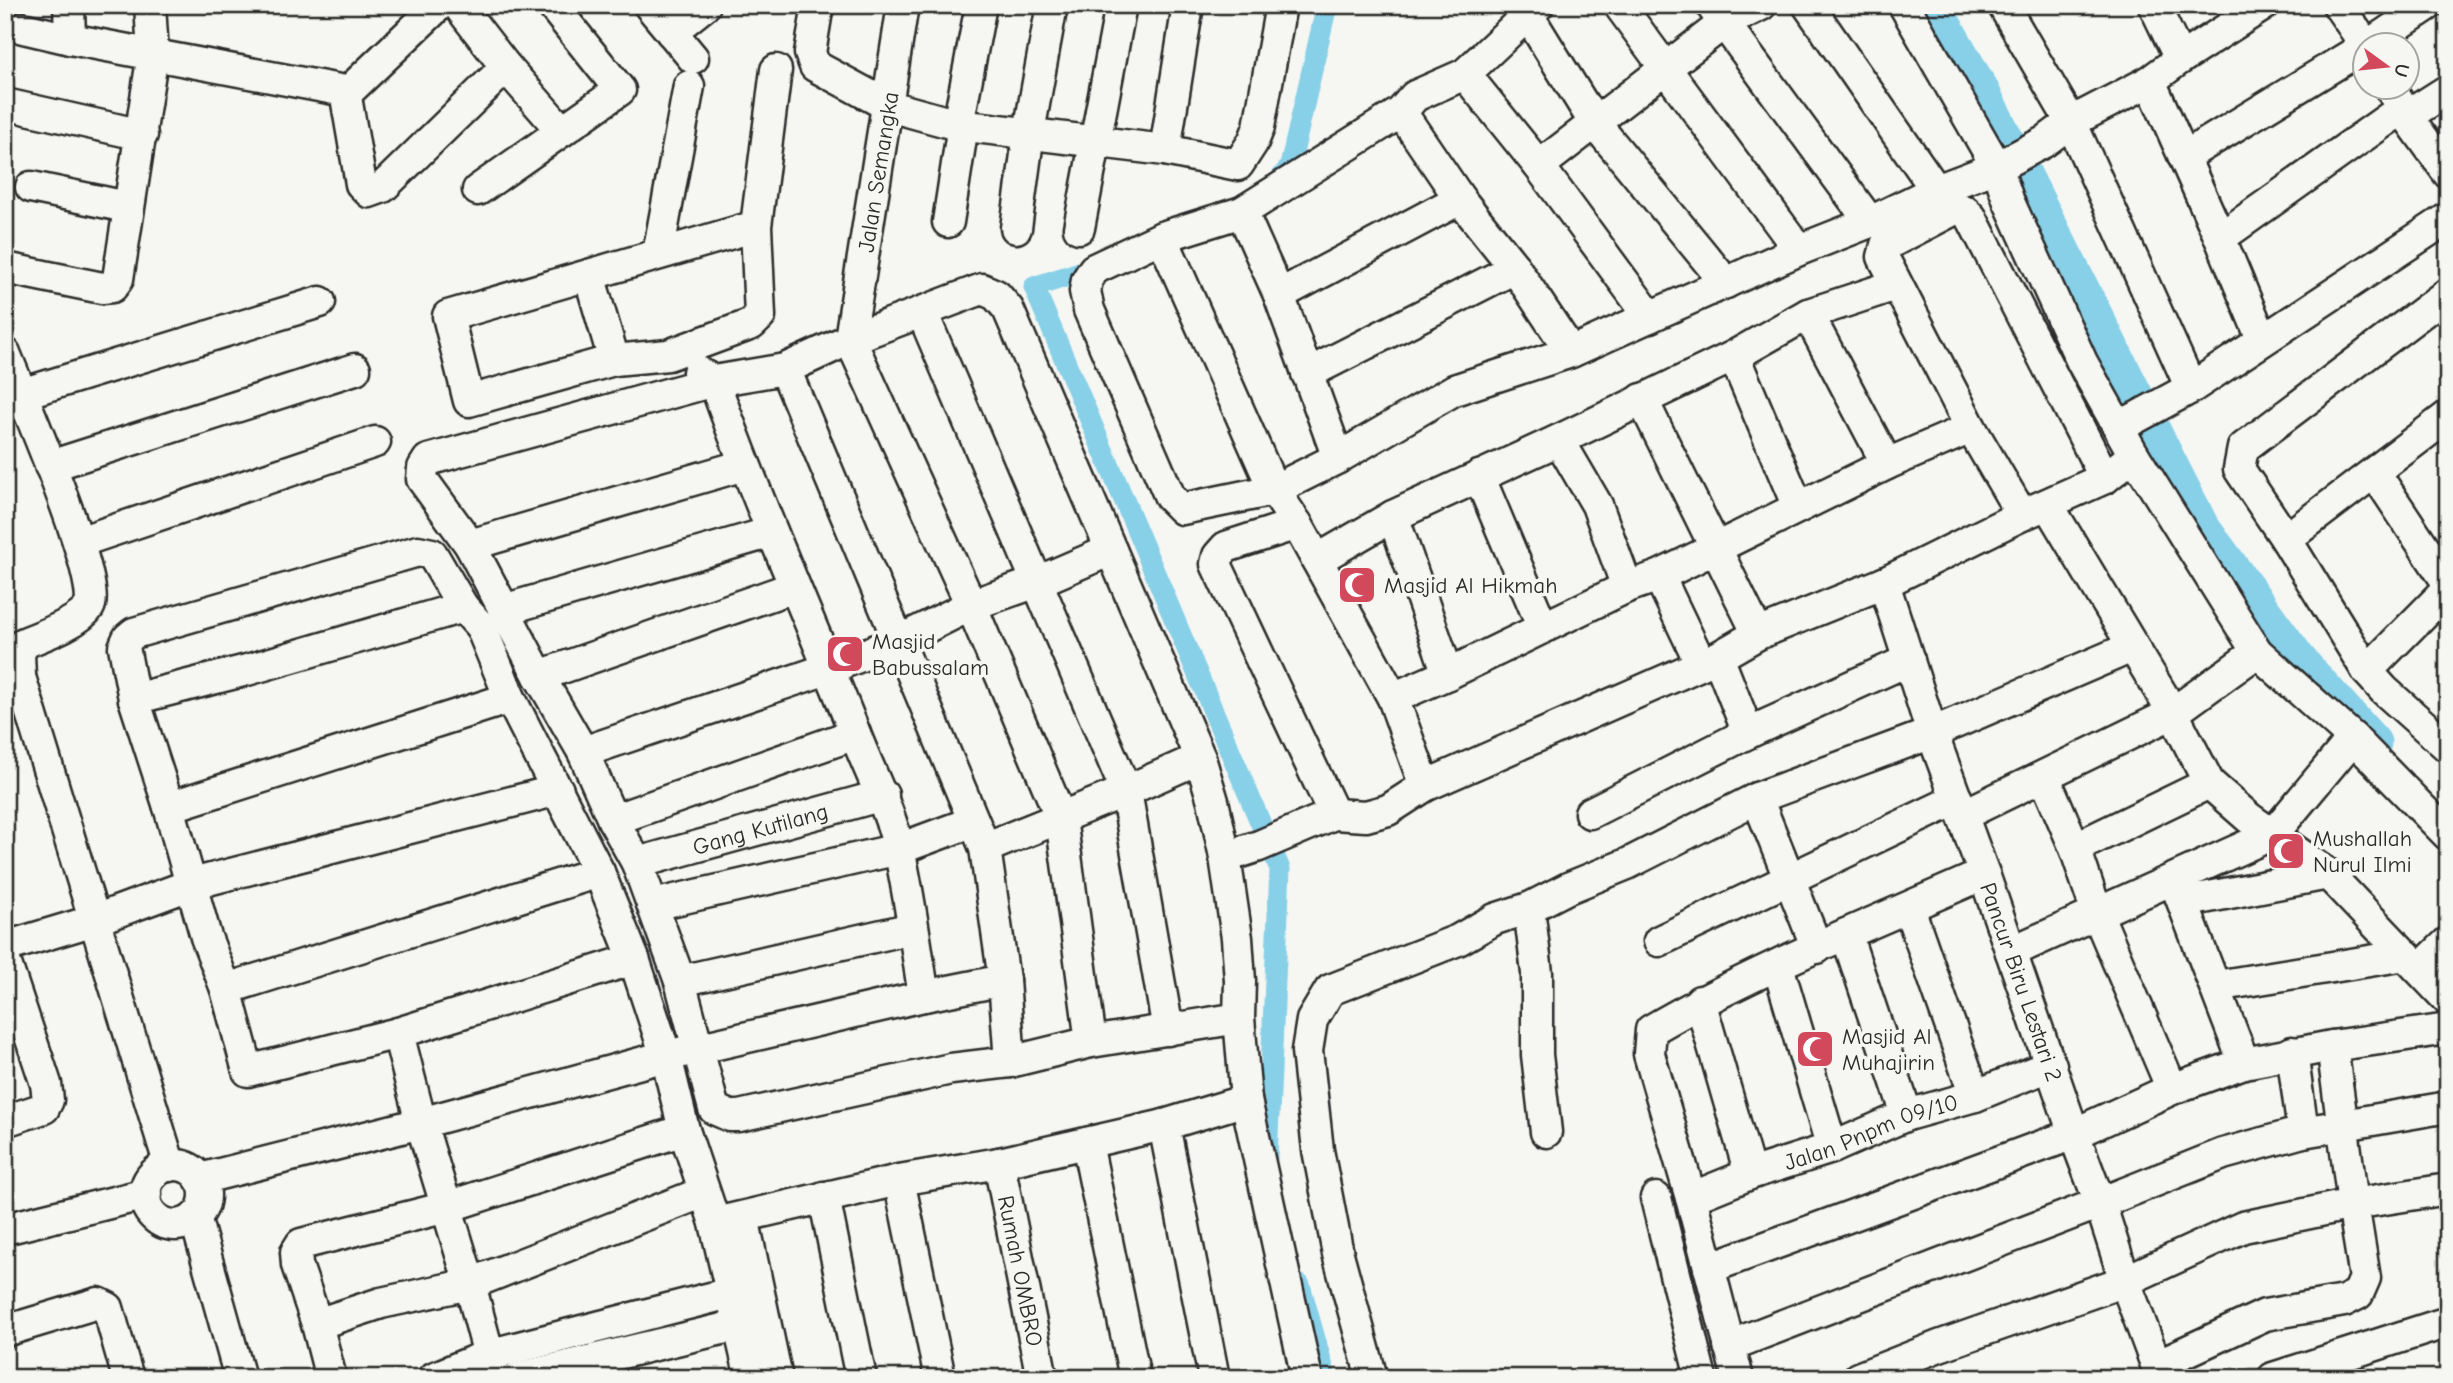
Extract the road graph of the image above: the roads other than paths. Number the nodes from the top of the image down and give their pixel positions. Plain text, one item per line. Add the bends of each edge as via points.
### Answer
1 (69, 5) edge
2 (150, 5) edge
3 (439, 5) edge
4 (458, 5) edge
5 (552, 5) edge
6 (649, 5) edge
7 (705, 5) edge
8 (818, 5) edge
9 (903, 5) edge
10 (981, 5) edge
11 (1052, 5) edge
12 (1121, 5) edge
13 (1188, 5) edge
14 (1281, 5) edge
15 (1619, 5) edge
16 (1761, 5) edge
17 (1808, 5) edge
18 (1904, 5) edge
19 (2003, 5) edge
20 (2154, 5) edge
21 (2264, 5) edge
22 (2338, 5) edge
23 (2428, 5) edge
24 (1533, 10) edge
25 (1718, 14) edge
26 (23, 28) dead end
27 (671, 32) junction
28 (2356, 32) edge
29 (2387, 32) edge
30 (70, 39) junction
31 (153, 53) junction
32 (2352, 55) edge
33 (2180, 59) junction
34 (506, 67) junction
35 (1666, 68) junction
36 (776, 70) dead end
37 (1465, 74) junction
38 (2150, 81) junction
39 (2448, 90) edge
40 (345, 91) junction
41 (5, 104) edge
42 (2400, 104) edge
43 (889, 106) junction
44 (1401, 112) junction
45 (1594, 121) junction
46 (2071, 122) junction
47 (958, 125) junction
48 (562, 131) junction
49 (1029, 132) junction
50 (142, 135) junction
51 (1093, 143) junction
52 (1165, 150) junction
53 (2184, 157) junction
54 (2002, 165) junction
55 (1539, 166) junction
56 (2448, 173) edge
57 (31, 187) dead end
58 (478, 190) dead end
59 (1936, 190) junction
60 (1461, 199) junction
61 (127, 207) junction
62 (1242, 212) junction
63 (948, 222) dead end
64 (1870, 222) junction
65 (756, 226) junction
66 (1016, 228) dead end
67 (1079, 228) dead end
68 (2444, 228) edge
69 (1162, 237) junction
70 (2220, 238) junction
71 (1799, 250) junction
72 (658, 254) junction
73 (5, 268) edge
74 (1515, 268) junction
75 (589, 275) junction
76 (1726, 283) junction
77 (1896, 285) junction
78 (2448, 293) edge
79 (1279, 295) junction
80 (320, 302) dead end
81 (922, 312) junction
82 (1808, 314) junction
83 (1650, 317) junction
84 (850, 339) junction
85 (2262, 339) junction
86 (1571, 352) junction
87 (5, 353) edge
88 (668, 355) junction
89 (1734, 355) junction
90 (614, 360) junction
91 (355, 369) dead end
92 (785, 369) junction
93 (1307, 374) junction
94 (714, 381) junction
95 (2184, 391) junction
96 (21, 394) junction
97 (1642, 399) junction
98 (2448, 416) edge
99 (2127, 423) junction
100 (1971, 428) junction
101 (1559, 440) junction
102 (375, 442) dead end
103 (2134, 455) junction
104 (1338, 458) junction
105 (744, 464) junction
106 (1887, 464) junction
107 (50, 466) junction
108 (2375, 473) junction
109 (1479, 476) junction
110 (2105, 478) junction
111 (1274, 490) junction
112 (1798, 507) junction
113 (2035, 510) junction
114 (1393, 516) junction
115 (1297, 524) junction
116 (772, 532) junction
117 (2286, 539) junction
118 (79, 542) junction
119 (470, 545) junction
120 (1716, 547) junction
121 (1111, 550) junction
122 (1317, 560) junction
123 (1659, 576) junction
124 (1037, 582) junction
125 (1884, 583) junction
126 (794, 587) junction
127 (1628, 587) junction
128 (2445, 596) edge
129 (971, 605) junction
130 (463, 607) junction
131 (503, 610) junction
132 (1543, 628) junction
133 (1758, 634) junction
134 (899, 641) junction
135 (2132, 647) junction
136 (2258, 652) junction
137 (1709, 660) junction
138 (1909, 660) junction
139 (13, 662) edge
140 (830, 668) junction
141 (2367, 671) junction
142 (1448, 674) junction
143 (539, 676) junction
144 (510, 698) junction
145 (1393, 698) junction
146 (134, 699) junction
147 (2173, 713) junction
148 (1748, 733) junction
149 (1932, 733) junction
150 (855, 734) junction
151 (2353, 738) junction
152 (2448, 747) edge
153 (583, 752) junction
154 (1200, 758) junction
155 (2044, 776) junction
156 (2209, 783) junction
157 (1425, 786) junction
158 (558, 790) junction
159 (1126, 791) junction
160 (883, 795) junction
161 (1757, 798) junction
162 (169, 807) junction
163 (1960, 807) junction
164 (1590, 813) dead end
165 (1334, 814) junction
166 (1060, 818) junction
167 (613, 820) junction
168 (2273, 834) junction
169 (979, 835) junction
170 (2448, 835) edge
171 (2075, 848) junction
172 (899, 849) junction
173 (1225, 858) junction
174 (637, 863) junction
175 (599, 873) junction
176 (1984, 874) junction
177 (2328, 874) junction
178 (1788, 878) junction
179 (191, 884) junction
180 (2178, 891) junction
181 (653, 905) junction
182 (1529, 908) junction
183 (1909, 908) junction
184 (2097, 914) junction
185 (95, 920) junction
186 (913, 928) junction
187 (1846, 934) junction
188 (1659, 941) dead end
189 (2448, 942) edge
190 (5, 947) edge
191 (1817, 948) junction
192 (2011, 952) junction
193 (634, 958) junction
194 (5, 961) edge
195 (2413, 962) junction
196 (1778, 966) junction
197 (1004, 980) junction
198 (680, 981) junction
199 (2216, 986) junction
200 (226, 989) junction
201 (924, 996) junction
202 (2448, 1000) edge
203 (1700, 1001) junction
204 (1239, 1018) junction
205 (1168, 1030) junction
206 (2448, 1030) edge
207 (398, 1033) junction
208 (1091, 1042) junction
209 (2332, 1046) junction
210 (698, 1048) junction
211 (2292, 1052) junction
212 (666, 1056) junction
213 (1010, 1062) junction
214 (2244, 1063) junction
215 (2051, 1065) junction
216 (2172, 1089) junction
217 (1975, 1096) junction
218 (1246, 1100) junction
219 (2448, 1107) edge
220 (1908, 1115) junction
221 (5, 1121) edge
222 (421, 1123) junction
223 (1164, 1125) junction
224 (2343, 1125) junction
225 (684, 1130) junction
226 (1546, 1132) dead end
227 (2303, 1132) junction
228 (2074, 1134) junction
229 (1087, 1143) junction
230 (1832, 1148) junction
231 (999, 1163) junction
232 (170, 1166) junction
233 (1751, 1174) junction
234 (201, 1179) junction
235 (900, 1180) junction
236 (2448, 1189) edge
237 (704, 1192) junction
238 (146, 1194) junction
239 (824, 1197) junction
240 (1656, 1198) dead end
241 (1691, 1198) junction
242 (2101, 1203) junction
243 (2353, 1204) junction
244 (447, 1207) junction
245 (195, 1217) junction
246 (729, 1220) junction
247 (5, 1229) edge
248 (1709, 1268) junction
249 (2125, 1281) junction
250 (470, 1284) junction
251 (730, 1293) junction
252 (2448, 1322) edge
253 (317, 1324) junction
254 (739, 1325) junction
255 (5, 1331) edge
256 (1728, 1346) junction
257 (491, 1366) edge
258 (2159, 1371) edge
259 (128, 1378) edge
260 (240, 1378) edge
261 (331, 1378) edge
262 (433, 1378) edge
263 (517, 1378) edge
264 (751, 1378) edge
265 (777, 1378) edge
266 (861, 1378) edge
267 (940, 1378) edge
268 (1042, 1378) edge
269 (1135, 1378) edge
270 (1214, 1378) edge
271 (1307, 1378) edge
272 (1373, 1378) edge
273 (1701, 1378) edge
274 (1738, 1378) edge
275 (1858, 1378) edge
276 (2273, 1378) edge

1 - 30 street
2 - 31 street
3 - 40 street
4 - 34 street
5 - 48 street via 620,90
6 - 27 street
7 - 27 street
8 - 43 street via 810,53 815,66
9 - 43 street, Jalan Semangka
10 - 47 street
11 - 49 street
12 - 51 street
13 - 52 street
14 - 52 street via 1259,127 1238,165
15 - 35 street
16 - 25 street
17 - 59 street
18 - 54 street
19 - 46 street
20 - 33 street
21 - 33 street
22 - 28 street
23 - 29 street
24 - 37 street
24 - 45 street
25 - 35 street
25 - 64 street
26 - 30 street
27 - 72 street via 691,72
30 - 31 street
31 - 40 street
31 - 50 street
32 - 53 street
33 - 38 street
34 - 40 street via 383,187 369,192 361,184
34 - 48 street
35 - 45 street
35 - 71 street
36 - 65 street
37 - 44 street via 1415,96
37 - 55 street
38 - 46 street
38 - 53 street
39 - 42 street
41 - 50 street
42 - 56 street
42 - 70 street
43 - 47 street
43 - 84 street, Jalan Semangka
44 - 60 street
44 - 62 street
45 - 55 street
45 - 76 street
46 - 54 street
46 - 95 street
47 - 49 street
47 - 63 street via 961,138
48 - 58 street
49 - 51 street
49 - 66 street
50 - 61 street
51 - 52 street
51 - 67 street
53 - 70 street
54 - 59 street
54 - 99 street via 2009,202 2066,330 2082,362
55 - 83 street
57 - 61 street
59 - 64 street
60 - 74 street
60 - 79 street
61 - 73 street via 118,279 112,287
62 - 69 street
62 - 79 street
64 - 71 street
65 - 72 street
65 - 88 street via 760,316 751,324
68 - 85 street
69 - 111 street
69 - 111 street via 1094,269 1084,291 1171,497 1182,509 1189,509
70 - 85 street
71 - 76 street
72 - 75 street
74 - 86 street
74 - 93 street
75 - 90 street
75 - 90 street via 448,316 470,401
76 - 83 street
77 - 82 street
77 - 100 street
77 - 110 street via 1884,257 1886,245 1957,208 1965,211
78 - 117 street via 2243,448 2239,469
79 - 93 street
80 - 96 street
81 - 84 street
81 - 121 street via 982,289 992,292 1008,309
81 - 124 street
82 - 89 street
82 - 106 street
83 - 86 street
84 - 92 street
84 - 129 street
85 - 95 street
86 - 104 street via 1454,390
87 - 96 street
88 - 90 street
88 - 94 street
89 - 97 street
89 - 112 street
91 - 107 street
92 - 94 street
92 - 134 street
93 - 104 street
94 - 105 street
94 - 119 street via 428,460 422,479
95 - 99 street
96 - 107 street
97 - 101 street
97 - 120 street
98 - 108 street
99 - 103 street
100 - 106 street
100 - 113 street
101 - 109 street
101 - 127 street via 1597,505
102 - 118 street
103 - 110 street
103 - 136 street
104 - 111 street
105 - 116 street
105 - 119 street
106 - 112 street
107 - 118 street
108 - 117 street
108 - 128 street
109 - 114 street
109 - 132 street
110 - 113 street
111 - 115 street
112 - 120 street
113 - 125 street
113 - 135 street
114 - 122 street
114 - 142 street
115 - 122 street
115 - 165 street via 1226,547 1216,564
116 - 126 street
116 - 131 street
117 - 141 street
118 - 139 street via 91,604 84,613 24,643
119 - 131 street
120 - 123 street
120 - 133 street
121 - 124 street
121 - 154 street
122 - 145 street
123 - 127 street
123 - 137 street
124 - 129 street
124 - 159 street
125 - 133 street
125 - 138 street, Pancur Biru Lestari 2
126 - 140 street
126 - 143 street
127 - 132 street
128 - 141 street
129 - 134 street
129 - 166 street
130 - 144 street via 481,627
130 - 146 street
130 - 146 street via 432,554 418,551 134,633 124,647
131 - 143 street
132 - 142 street
133 - 137 street
134 - 140 street
134 - 169 street
135 - 147 street
135 - 149 street
136 - 147 street
136 - 151 street
137 - 148 street
137 - 157 street
138 - 148 street
138 - 149 street, Pancur Biru Lestari 2
139 - 185 street
140 - 150 street
140 - 153 street
141 - 152 street
142 - 145 street
143 - 153 street
144 - 158 street
144 - 162 street
145 - 157 street
146 - 162 street
147 - 155 street
147 - 156 street
148 - 164 street
149 - 161 street
149 - 163 street, Pancur Biru Lestari 2
150 - 160 street
150 - 167 street
151 - 168 street
151 - 170 street
153 - 167 street
154 - 159 street, Gang Kutilang
154 - 173 street
155 - 163 street
155 - 171 street
156 - 168 street
156 - 171 street
157 - 165 street via 1388,810 1366,816
158 - 175 street
158 - 179 street
159 - 166 street, Gang Kutilang
159 - 205 street
160 - 172 street
160 - 174 street, Gang Kutilang
161 - 178 street
161 - 182 street
162 - 179 street
163 - 176 street, Pancur Biru Lestari 2
163 - 178 street
165 - 173 street
166 - 169 street, Gang Kutilang
166 - 208 street
167 - 174 street
168 - 177 street
168 - 180 street
169 - 172 street, Gang Kutilang
169 - 197 street
171 - 184 street
172 - 181 street, Gang Kutilang
172 - 186 street
173 - 204 street via 1240,981
174 - 181 street
175 - 193 street
175 - 200 street
176 - 183 street
176 - 192 street, Pancur Biru Lestari 2
177 - 180 street
177 - 195 street
178 - 188 street
178 - 191 street
179 - 185 street
179 - 200 street
180 - 184 street
180 - 199 street
181 - 198 street
182 - 226 street
182 - 272 street via 1330,990 1312,1020 1307,1051 1318,1150 1338,1254
183 - 187 street
183 - 217 street
184 - 192 street
184 - 216 street
185 - 190 street
185 - 232 street
186 - 198 street
186 - 201 street
187 - 191 street
187 - 220 street
189 - 195 street
191 - 196 street
192 - 215 street, Pancur Biru Lestari 2
193 - 207 street
193 - 212 street
194 - 221 street via 48,1100 44,1108
195 - 199 street
195 - 202 street
196 - 203 street
196 - 230 street
197 - 201 street
197 - 213 street
198 - 210 street
199 - 214 street
200 - 207 street via 248,1071
201 - 210 street
203 - 233 street
203 - 241 street via 1651,1030 1649,1054
204 - 205 street
204 - 218 street
205 - 208 street
206 - 209 street
207 - 222 street
208 - 213 street
209 - 211 street
209 - 224 street
210 - 212 street
210 - 213 street via 714,1109 730,1116 951,1069
211 - 214 street
211 - 227 street
212 - 222 street
212 - 225 street
214 - 216 street
215 - 217 street, Jalan Pnpm 09/10
215 - 228 street, Pancur Biru Lestari 2
216 - 228 street
217 - 220 street, Jalan Pnpm 09/10
218 - 223 street
218 - 271 street
219 - 224 street
220 - 230 street, Jalan Pnpm 09/10
222 - 234 street
222 - 244 street
223 - 229 street
223 - 270 street
224 - 227 street
224 - 243 street
225 - 237 street
225 - 244 street
227 - 242 street via 2223,1154
228 - 242 street, Pancur Biru Lestari 2
228 - 248 street
229 - 231 street
229 - 269 street
230 - 233 street, Jalan Pnpm 09/10
231 - 235 street
231 - 268 street, Rumah OMBRO
232 - 234 street via 187,1168
232 - 238 street via 150,1179
233 - 241 street, Jalan Pnpm 09/10
234 - 245 street via 205,1199
235 - 239 street
235 - 267 street
236 - 243 street
237 - 246 street
237 - 250 street
238 - 245 street via 153,1215 163,1222 174,1225
238 - 247 street
239 - 246 street
239 - 266 street
240 - 273 street
241 - 248 street
242 - 249 street, Pancur Biru Lestari 2
242 - 256 street
243 - 249 street via 2243,1227
243 - 258 street via 2365,1278 2358,1294 2344,1301 2265,1315
244 - 250 street
244 - 253 street via 301,1244 297,1265
245 - 260 street
246 - 251 street
246 - 265 street
248 - 256 street
249 - 258 street, Pancur Biru Lestari 2
249 - 275 street
250 - 253 street via 381,1303
250 - 257 street
251 - 254 street
251 - 257 street
252 - 276 street
253 - 261 street
254 - 263 street
254 - 264 street
255 - 259 street via 104,1305
256 - 274 street
257 - 262 street

